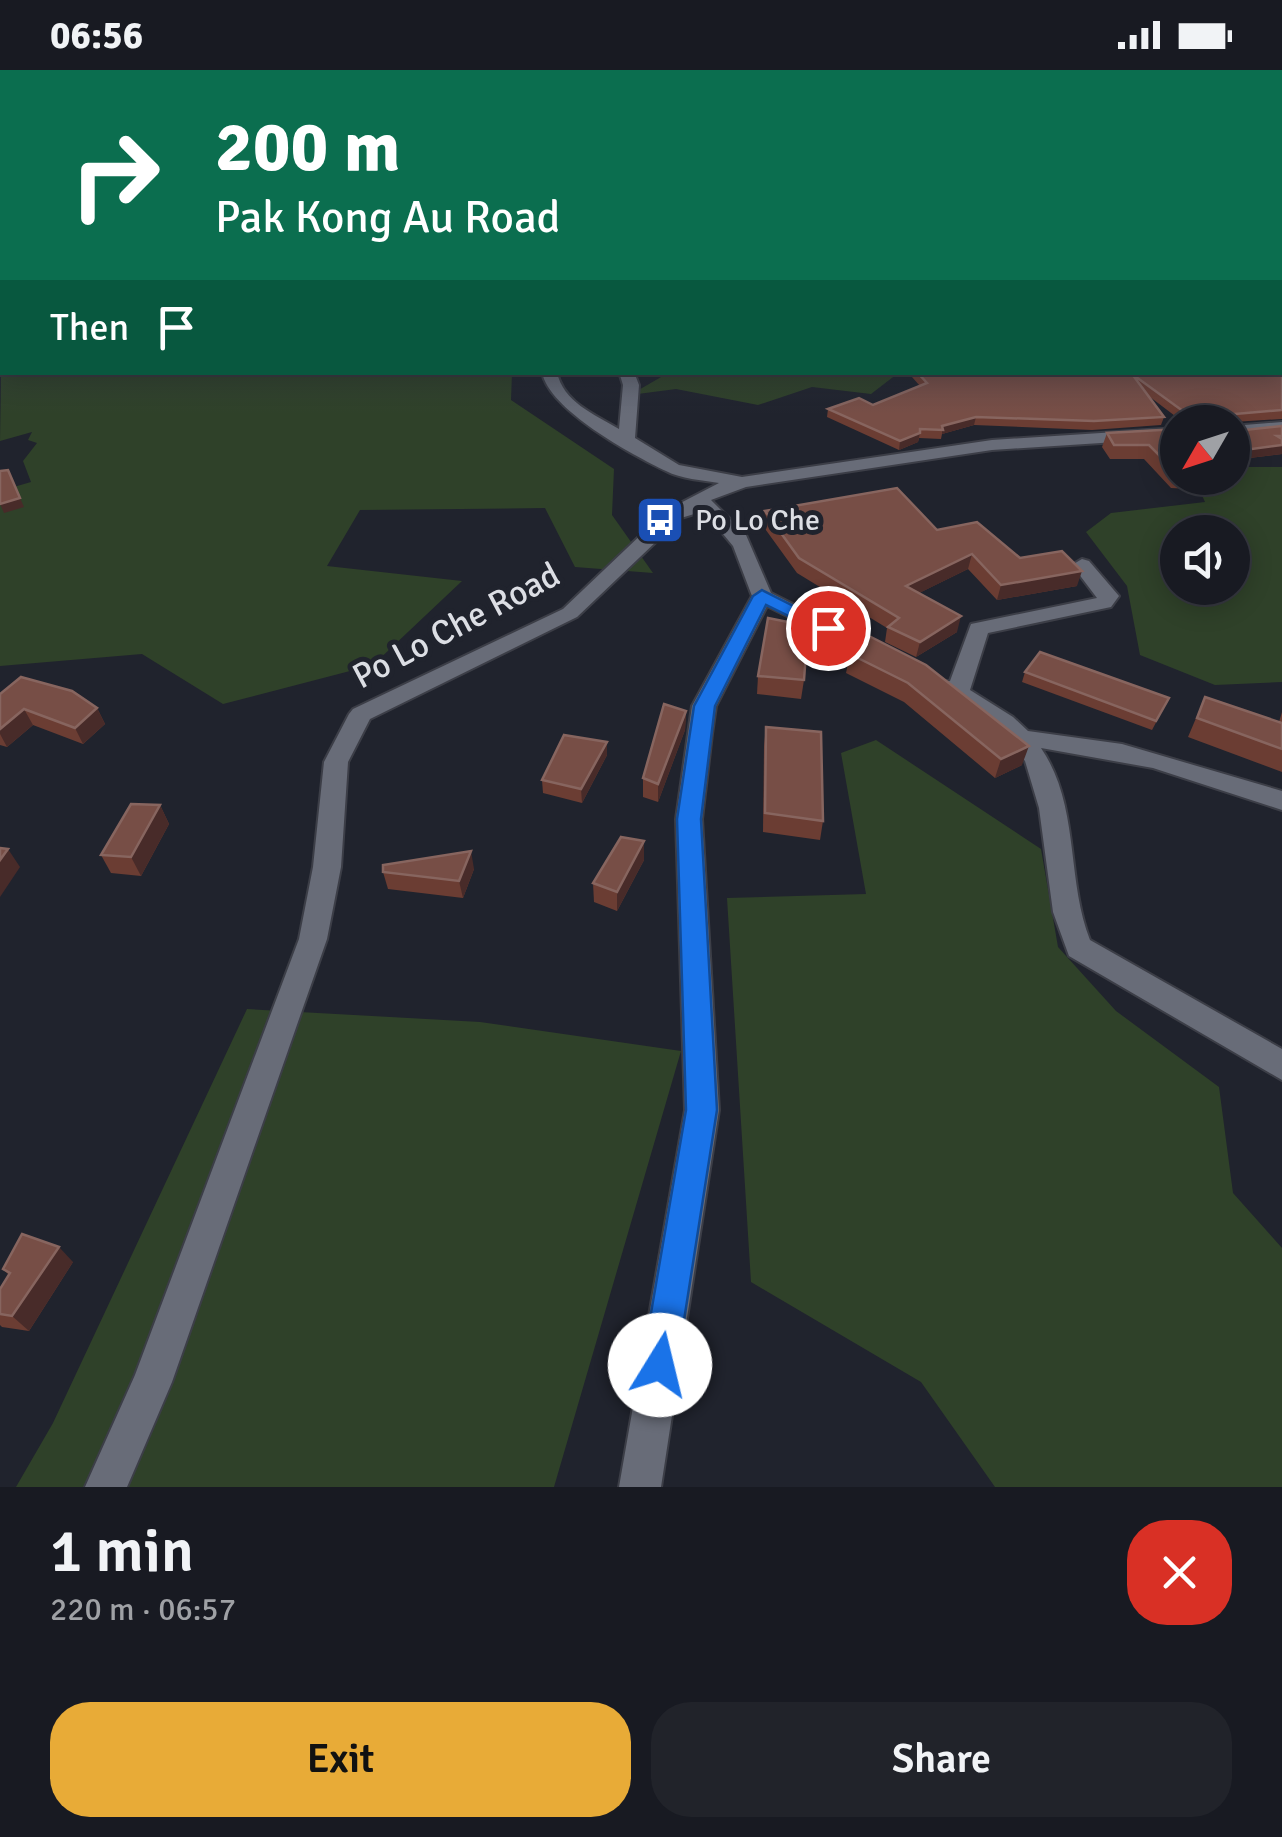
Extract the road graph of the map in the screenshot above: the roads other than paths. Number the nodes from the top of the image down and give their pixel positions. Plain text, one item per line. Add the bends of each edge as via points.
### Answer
1 (549, 375) edge
2 (627, 375) edge
3 (1282, 428) edge
4 (1250, 429) edge
5 (1160, 434) edge
6 (626, 440) junction
7 (674, 470) junction
8 (746, 482) junction
9 (674, 514) junction
10 (1082, 565) edge
11 (762, 596) junction
12 (958, 692) junction
13 (1022, 739) junction
14 (1282, 801) edge
15 (1282, 1066) edge
16 (106, 1487) edge
17 (640, 1487) edge

1 - 6 street via 568,405
2 - 6 street
3 - 4 street
5 - 8 street, Po Lo Che Road via 992,445
6 - 7 street
7 - 8 street
7 - 9 street
8 - 9 street, Po Lo Che Road via 720,488
9 - 11 street via 708,505 721,514 747,550
9 - 16 street, Po Lo Che Road via 570,613 361,714 336,762 313,939 152,1382
10 - 12 street via 1110,596 1104,603 980,630
11 - 12 street
11 - 17 street via 704,706 700,734 689,819 702,1110
12 - 13 street
13 - 14 street via 1068,740 1142,756
13 - 15 street via 1034,750 1051,792 1067,924 1079,948

